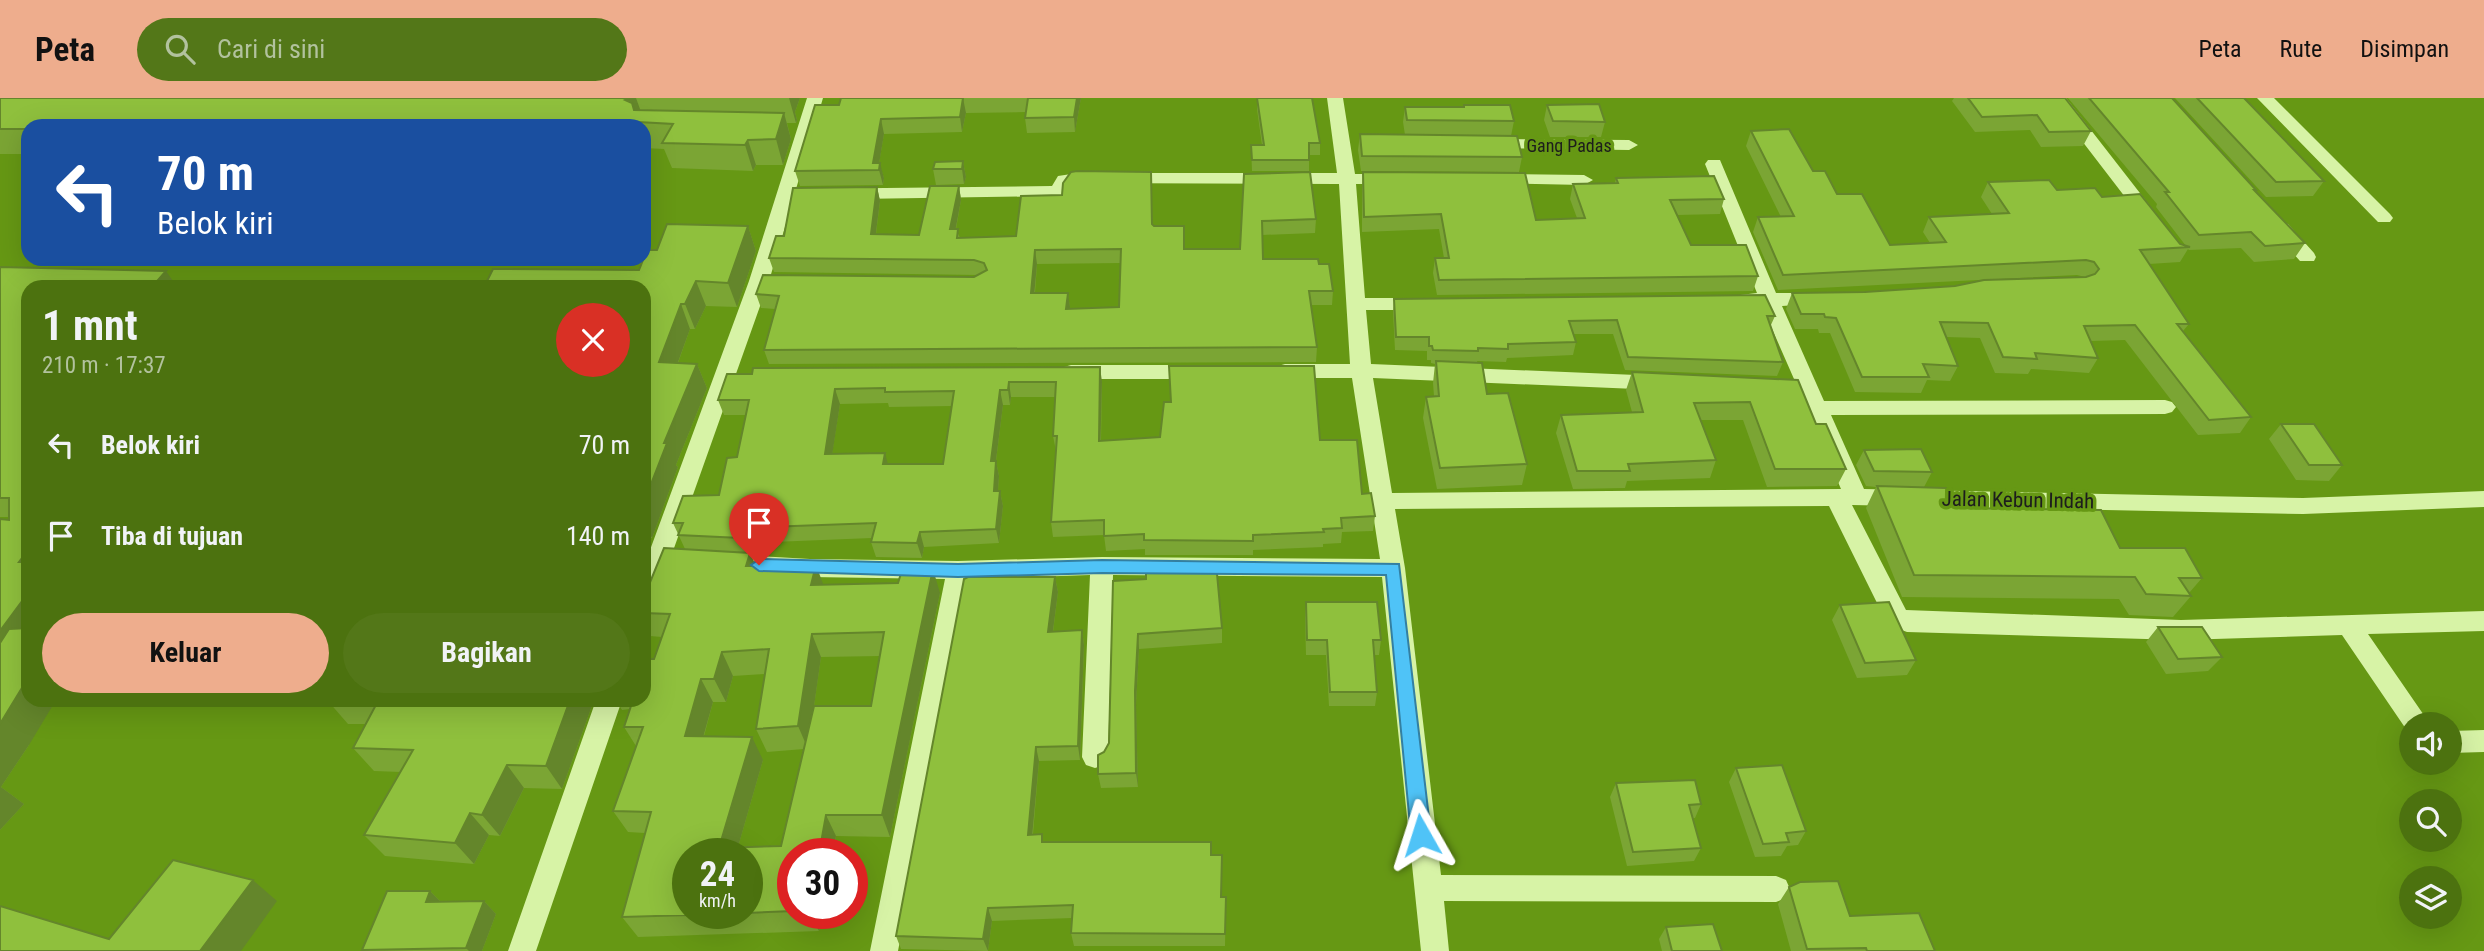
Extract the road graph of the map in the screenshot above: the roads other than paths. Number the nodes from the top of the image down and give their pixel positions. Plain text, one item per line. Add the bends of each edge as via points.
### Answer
1 (815, 98) edge
2 (1335, 98) edge
3 (2057, 98) edge
4 (2265, 98) edge
5 (1473, 144) edge
6 (1629, 145) dead end
7 (1714, 164) dead end
8 (1347, 178) junction
9 (1415, 179) edge
10 (1483, 179) edge
11 (1584, 180) dead end
12 (785, 195) junction
13 (2271, 217) edge
14 (2384, 218) dead end
15 (2162, 233) edge
16 (2307, 257) edge
17 (1769, 299) junction
18 (1845, 299) edge
19 (1713, 300) edge
20 (1356, 304) junction
21 (1451, 304) edge
22 (1264, 371) edge
23 (1361, 371) junction
24 (1223, 372) edge
25 (1057, 373) edge
26 (725, 374) junction
27 (753, 374) edge
28 (1686, 384) edge
29 (1753, 386) edge
30 (1807, 387) junction
31 (2165, 407) dead end
32 (1816, 408) junction
33 (1846, 498) junction
34 (2484, 499) edge
35 (1384, 501) junction
36 (651, 559) edge
37 (1102, 566) junction
38 (1394, 568) junction
39 (958, 570) junction
40 (2484, 621) edge
41 (2348, 625) junction
42 (607, 707) edge
43 (2409, 712) edge
44 (2484, 741) edge
45 (2462, 742) edge
46 (1095, 757) edge
47 (1427, 888) junction
48 (1776, 889) dead end
49 (522, 951) edge
50 (884, 951) edge
51 (1435, 951) edge

1 - 12 street via 797,131
2 - 8 street via 1348,142
3 - 15 street
4 - 14 street
5 - 6 street, Gang Padas
7 - 17 street
8 - 9 street
8 - 12 street via 1078,178 1064,180 1058,191
8 - 20 street
10 - 11 street
12 - 26 street via 766,281
13 - 16 street
17 - 18 street
17 - 19 street
17 - 30 street
20 - 21 street
20 - 23 street
22 - 23 street
23 - 28 street
23 - 35 street
24 - 25 street
26 - 27 street
26 - 36 street
29 - 30 street
30 - 32 street
31 - 32 street
32 - 33 street
33 - 34 street, Jalan Kebun Indah via 2304,506
33 - 35 street, Jalan Kebun Indah
33 - 41 street via 1891,608 1907,622 2181,630
35 - 38 street
36 - 39 street
37 - 38 street
37 - 39 street
37 - 46 street
38 - 47 street
39 - 50 street
40 - 41 street
41 - 43 street
42 - 49 street
44 - 45 street
47 - 48 street
47 - 51 street

